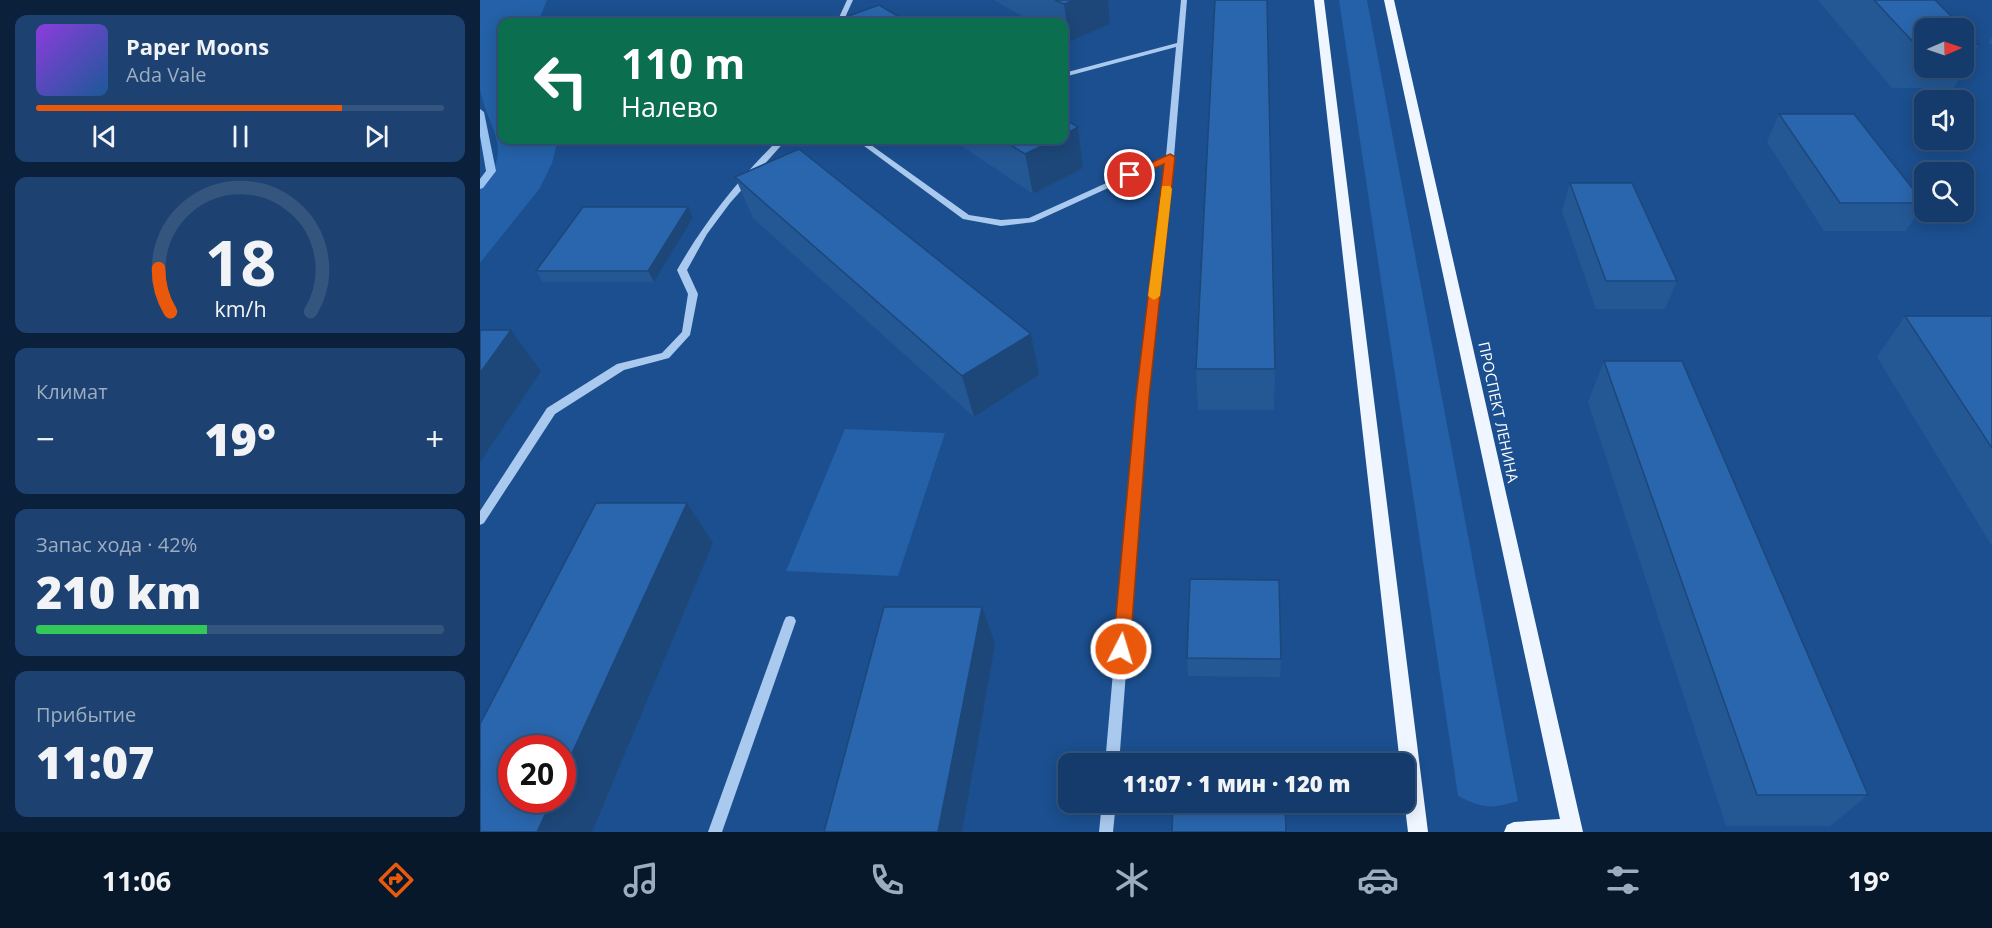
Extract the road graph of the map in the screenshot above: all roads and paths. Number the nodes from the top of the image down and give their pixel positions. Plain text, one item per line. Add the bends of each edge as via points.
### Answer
1 (850, 0) edge
2 (1184, 0) edge
3 (1319, 0) edge
4 (1389, 0) edge
5 (842, 18) edge
6 (1180, 44) junction
7 (1068, 74) edge
8 (778, 144) edge
9 (866, 144) edge
10 (1170, 157) junction
11 (480, 519) edge
12 (790, 621) dead end
13 (1113, 753) edge
14 (1107, 813) edge
15 (1572, 830) edge
16 (715, 832) edge
17 (1106, 832) edge
18 (1418, 832) edge
19 (1514, 832) edge

1 - 5 lane
2 - 6 lane
3 - 18 main road
4 - 15 main road, ПРОСПЕКТ ЛЕНИНА
6 - 7 lane
6 - 10 lane
8 - 11 lane via 737,185 682,270 693,294 687,333 665,356 621,368 551,411
9 - 10 lane via 966,217 1001,223 1031,220
10 - 13 lane via 1142,397
12 - 16 lane
14 - 17 lane
15 - 19 main road

